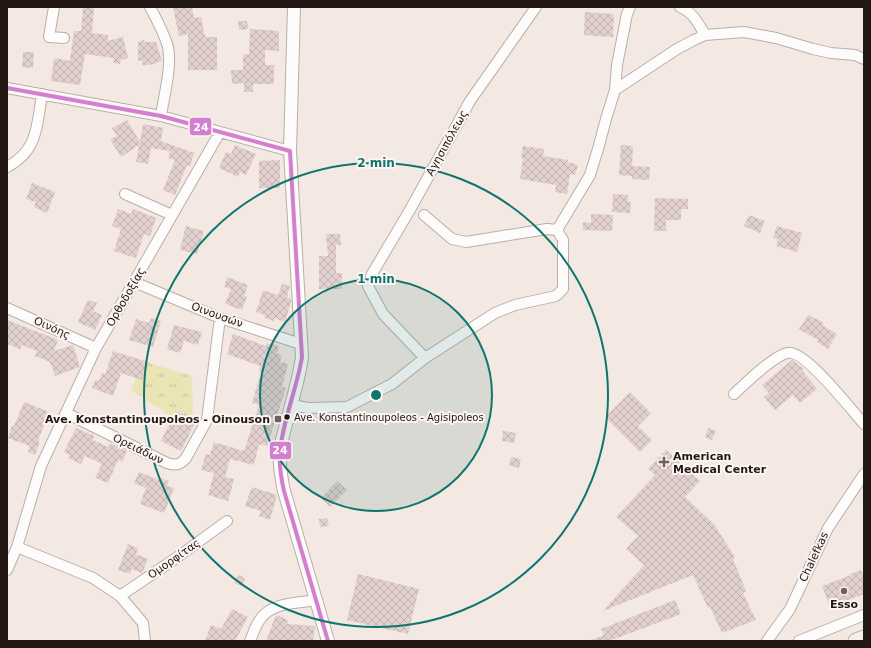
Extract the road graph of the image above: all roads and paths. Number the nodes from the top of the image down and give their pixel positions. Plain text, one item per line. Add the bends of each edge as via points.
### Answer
1 (54, 7) edge
2 (150, 7) edge
3 (294, 7) edge
4 (536, 7) edge
5 (630, 7) edge
6 (680, 7) edge
7 (705, 35) junction
8 (64, 38) dead end
9 (864, 59) edge
10 (7, 88) edge
11 (615, 90) junction
12 (42, 94) junction
13 (161, 116) junction
14 (220, 132) junction
15 (290, 151) junction
16 (7, 167) edge
17 (125, 194) dead end
18 (172, 215) junction
19 (424, 215) dead end
20 (557, 230) junction
21 (134, 282) junction
22 (7, 308) edge
23 (220, 318) junction
24 (301, 344) junction
25 (96, 348) junction
26 (425, 358) junction
27 (734, 394) dead end
28 (292, 405) junction
29 (66, 413) junction
30 (864, 424) edge
31 (864, 474) edge
32 (227, 521) dead end
33 (18, 547) junction
34 (7, 570) edge
35 (120, 596) junction
36 (317, 600) junction
37 (864, 615) edge
38 (864, 638) edge
39 (145, 641) edge
40 (250, 641) edge
41 (328, 641) edge
42 (767, 641) edge
43 (799, 641) edge
44 (856, 641) edge

1 - 8 street via 48,37
2 - 13 street via 161,27 168,48 169,67
3 - 15 street
4 - 26 street, Αγησιπόλεως via 470,101 372,274 368,286 383,314
5 - 11 street via 617,65
6 - 7 street via 696,18
7 - 9 street via 744,32
7 - 11 street via 678,49
10 - 12 street
11 - 20 street via 590,175
12 - 13 street
12 - 16 street via 36,135 31,146 24,156
13 - 14 street
14 - 15 street
14 - 18 street, Ορθοδοξίας
15 - 24 street
17 - 18 street
18 - 21 street, Ορθοδοξίας
19 - 20 street via 452,239 466,242 547,229
20 - 26 street via 563,240 563,289 556,296 515,305 495,313
21 - 23 street, Οινουσών
21 - 25 street, Ορθοδοξίας
22 - 25 street, Οινόης
23 - 24 street, Οινουσών
23 - 29 street, Ορειάδων via 207,420 182,463 167,463
24 - 28 street via 302,357
25 - 29 street, Ορθοδοξίας
26 - 28 street via 392,384 347,408 308,408
27 - 30 street via 773,360 788,352 804,359 814,368
28 - 36 street via 281,446 280,470
29 - 33 street, Ορθοδοξίας via 41,466
31 - 42 street, Chalefkas via 828,528 790,609
32 - 35 street, Ομορφίτας
33 - 34 street, Ορθοδοξίας
33 - 35 street via 93,578
35 - 39 street via 143,623
36 - 40 street via 278,606 266,612 259,620
36 - 41 street
37 - 43 street
38 - 44 main road

